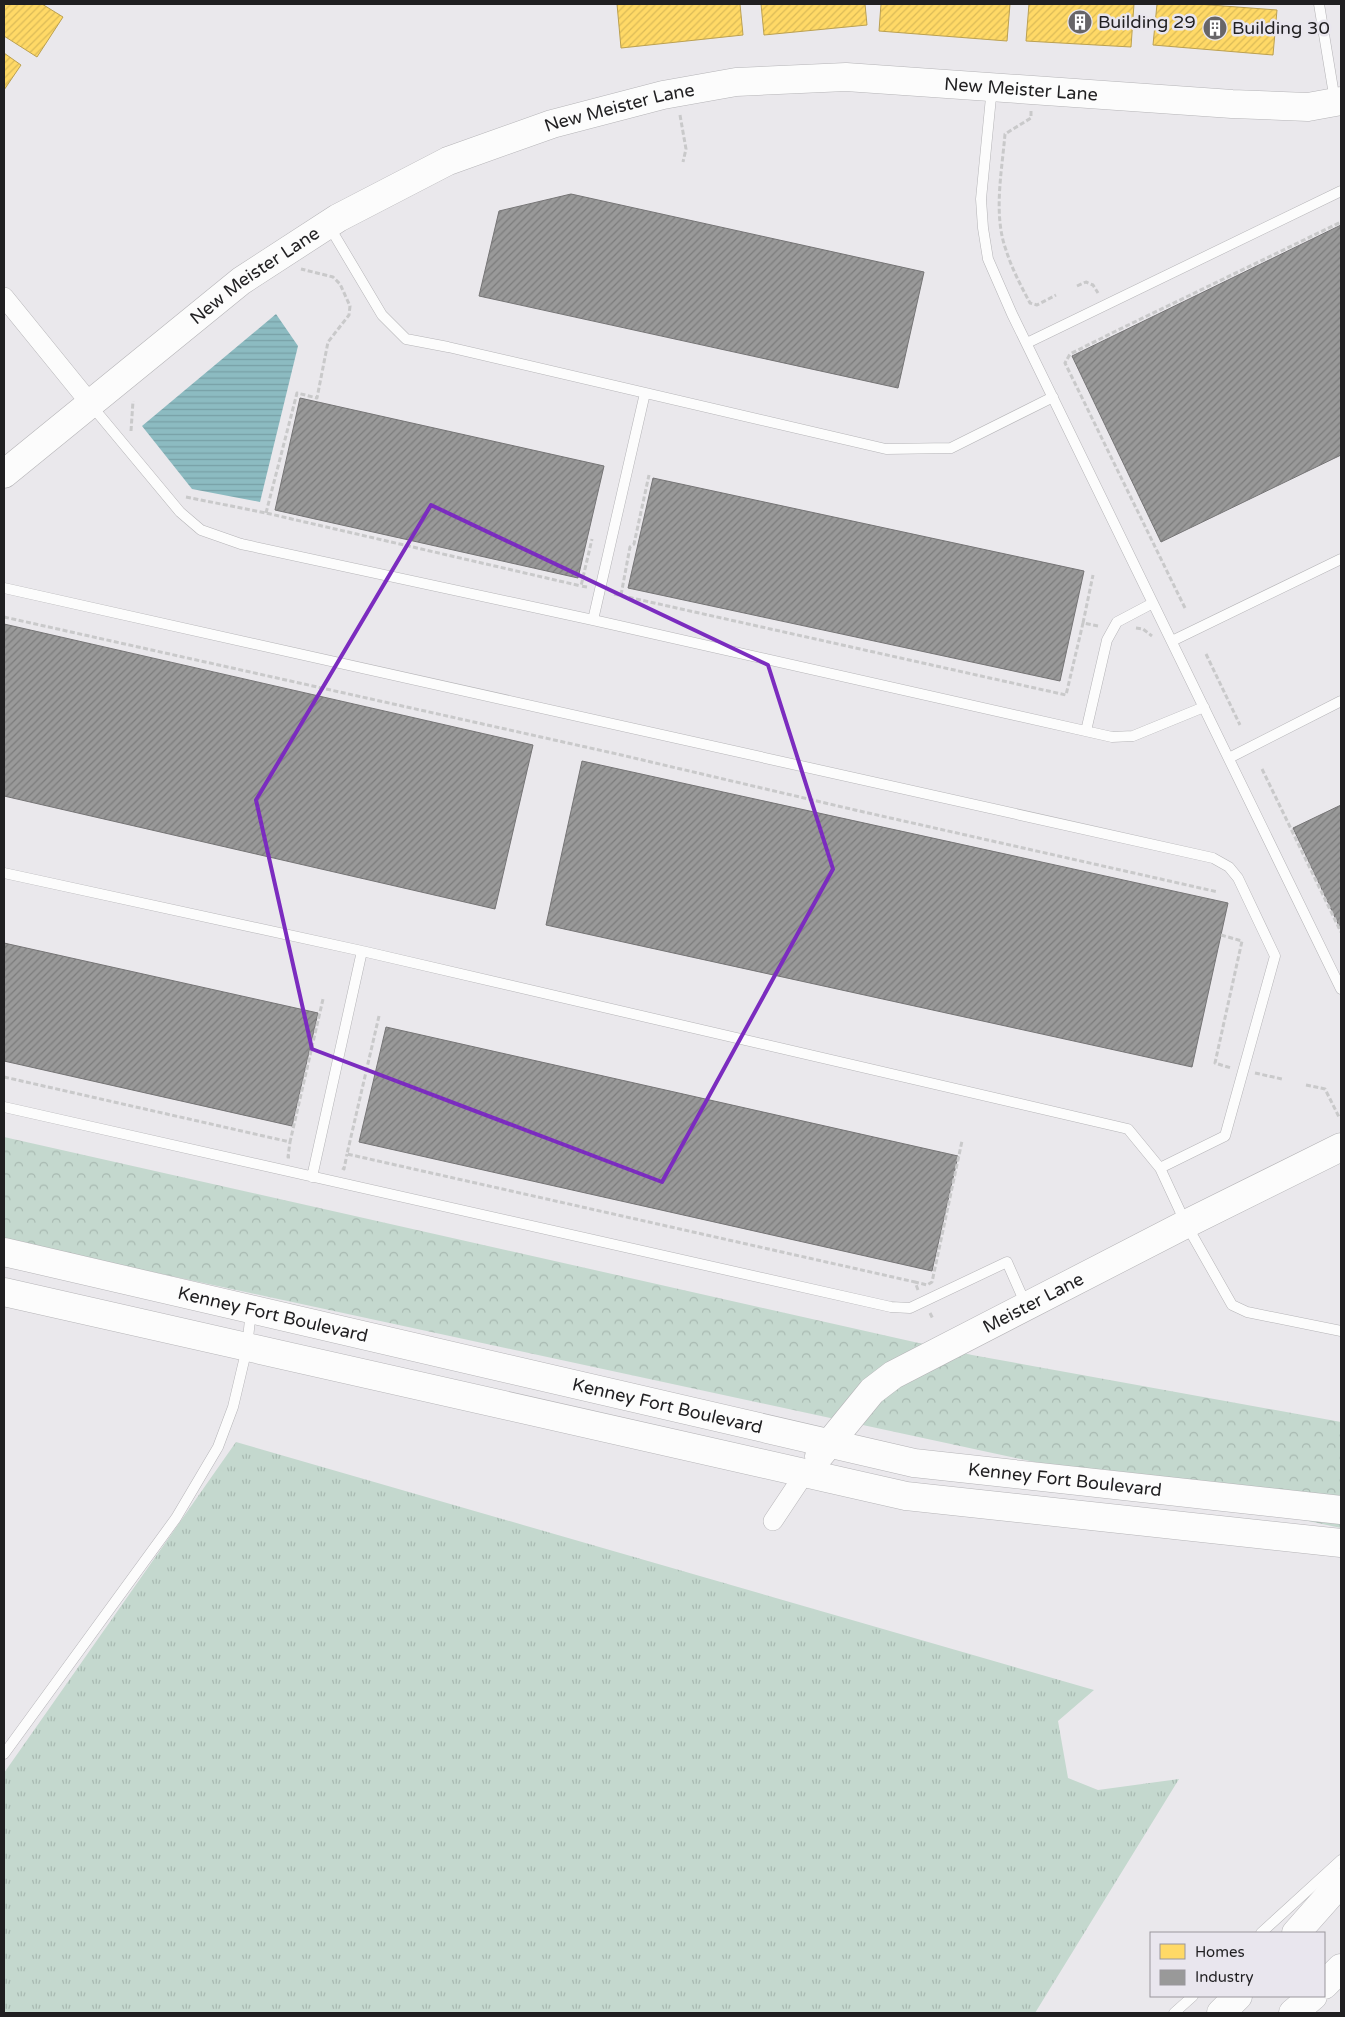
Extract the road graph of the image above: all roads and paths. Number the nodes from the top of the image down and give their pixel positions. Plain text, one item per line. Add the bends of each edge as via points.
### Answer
1 (1318, 4) edge
2 (992, 86) junction
3 (1338, 102) edge
4 (1031, 110) dead end
5 (680, 115) dead end
6 (683, 162) dead end
7 (1341, 191) edge
8 (1341, 222) edge
9 (328, 224) junction
10 (299, 269) dead end
11 (1077, 286) dead end
12 (1098, 294) dead end
13 (1056, 295) dead end
14 (4, 297) edge
15 (1027, 343) junction
16 (645, 393) junction
17 (1053, 397) junction
18 (133, 400) dead end
19 (90, 403) junction
20 (131, 432) dead end
21 (4, 474) edge
22 (649, 475) dead end
23 (185, 496) dead end
24 (266, 513) junction
25 (592, 539) dead end
26 (1341, 559) edge
27 (1093, 575) dead end
28 (581, 586) junction
29 (587, 587) dead end
30 (4, 588) edge
31 (614, 594) dead end
32 (621, 596) junction
33 (1154, 603) junction
34 (1185, 608) dead end
35 (4, 617) edge
36 (593, 620) junction
37 (1083, 623) junction
38 (1098, 626) dead end
39 (1132, 628) dead end
40 (1153, 637) dead end
41 (1172, 641) junction
42 (1206, 654) dead end
43 (1341, 701) edge
44 (1204, 707) junction
45 (1240, 725) dead end
46 (1086, 731) junction
47 (1229, 758) junction
48 (1262, 769) dead end
49 (4, 873) edge
50 (1218, 892) dead end
51 (1341, 932) edge
52 (1221, 935) dead end
53 (362, 951) junction
54 (1341, 988) edge
55 (323, 999) dead end
56 (379, 1016) dead end
57 (1232, 1068) dead end
58 (1254, 1073) dead end
59 (4, 1077) edge
60 (1282, 1079) dead end
61 (1306, 1085) dead end
62 (4, 1107) edge
63 (1339, 1117) dead end
64 (962, 1141) dead end
65 (290, 1142) junction
66 (1341, 1147) edge
67 (347, 1154) junction
68 (294, 1158) dead end
69 (336, 1168) dead end
70 (1160, 1168) junction
71 (312, 1177) junction
72 (1186, 1224) junction
73 (4, 1252) edge
74 (915, 1282) junction
75 (919, 1290) dead end
76 (4, 1292) edge
77 (1026, 1306) junction
78 (251, 1310) junction
79 (930, 1312) dead end
80 (933, 1319) dead end
81 (1341, 1330) edge
82 (247, 1348) junction
83 (829, 1443) junction
84 (805, 1473) junction
85 (1341, 1510) edge
86 (774, 1521) dead end
87 (1341, 1543) edge
88 (4, 1754) edge
89 (1341, 1860) edge
90 (1341, 1882) edge
91 (1263, 1932) edge
92 (1297, 1932) edge
93 (1341, 1968) edge
94 (1325, 1984) edge
95 (1192, 1997) edge
96 (1237, 1997) edge
97 (1312, 1997) edge
98 (1174, 2013) edge
99 (1221, 2013) edge
100 (1293, 2013) edge

1 - 3 lane
2 - 3 main road, New Meister Lane via 1232,104 1308,107
2 - 9 main road, New Meister Lane via 846,77 736,82 663,95 552,124 448,161
2 - 15 lane via 981,199 983,228 988,259
4 - 13 path via 1030,118 1006,134 1000,218 1005,249 1030,303 1037,305
5 - 6 path via 686,149
7 - 15 lane
8 - 34 path via 1116,330 1070,354 1065,363
9 - 16 lane via 382,315 406,339
9 - 19 main road, New Meister Lane via 241,281
10 - 24 path via 333,277 350,306 349,315 328,342 317,398 296,393
11 - 12 path via 1086,282 1093,284
14 - 19 street
15 - 17 lane
16 - 17 lane via 886,450 951,448
16 - 36 lane
17 - 33 lane
18 - 20 path
19 - 21 main road, New Meister Lane
19 - 36 lane via 180,512 201,530 240,544
22 - 32 path
23 - 24 path
24 - 28 path
25 - 28 path
26 - 41 lane
27 - 37 path
28 - 29 path
30 - 70 lane via 1213,858 1229,867 1238,878 1275,956 1225,1136
31 - 32 path
32 - 37 path via 1066,696
33 - 41 lane
33 - 46 lane via 1117,622 1107,640
35 - 50 path
36 - 46 lane
37 - 38 path
39 - 40 path via 1143,629
41 - 44 lane
42 - 45 path
43 - 47 lane
44 - 46 lane via 1133,736 1112,737
44 - 47 lane
47 - 54 lane
48 - 51 path
49 - 53 lane
52 - 57 path via 1242,940 1215,1063
53 - 70 lane via 1128,1129
53 - 71 lane
55 - 65 path
56 - 67 path
58 - 60 path
59 - 65 path
61 - 63 path via 1325,1089
62 - 71 lane
64 - 74 path via 932,1282 927,1285
65 - 68 path via 288,1156
66 - 72 main road, Meister Lane
67 - 69 path via 344,1169
67 - 74 path
70 - 72 lane
71 - 77 lane via 891,1307 910,1308 1007,1262
72 - 77 main road, Meister Lane
72 - 81 lane via 1232,1305 1248,1312
73 - 78 main road, Kenney Fort Boulevard
74 - 75 path
76 - 82 main road, Kenney Fort Boulevard
77 - 83 main road, Meister Lane via 894,1375 872,1391
78 - 82 lane
78 - 83 main road, Kenney Fort Boulevard
79 - 80 path
82 - 84 main road, Kenney Fort Boulevard
82 - 88 lane via 233,1407 218,1447 196,1486
83 - 84 main road, Meister Lane
83 - 85 main road, Kenney Fort Boulevard via 914,1463
84 - 86 street, Meister Lane
84 - 87 main road, Kenney Fort Boulevard via 906,1496
89 - 91 lane
90 - 92 main road
93 - 94 main road
95 - 98 lane
96 - 99 main road
97 - 100 main road

